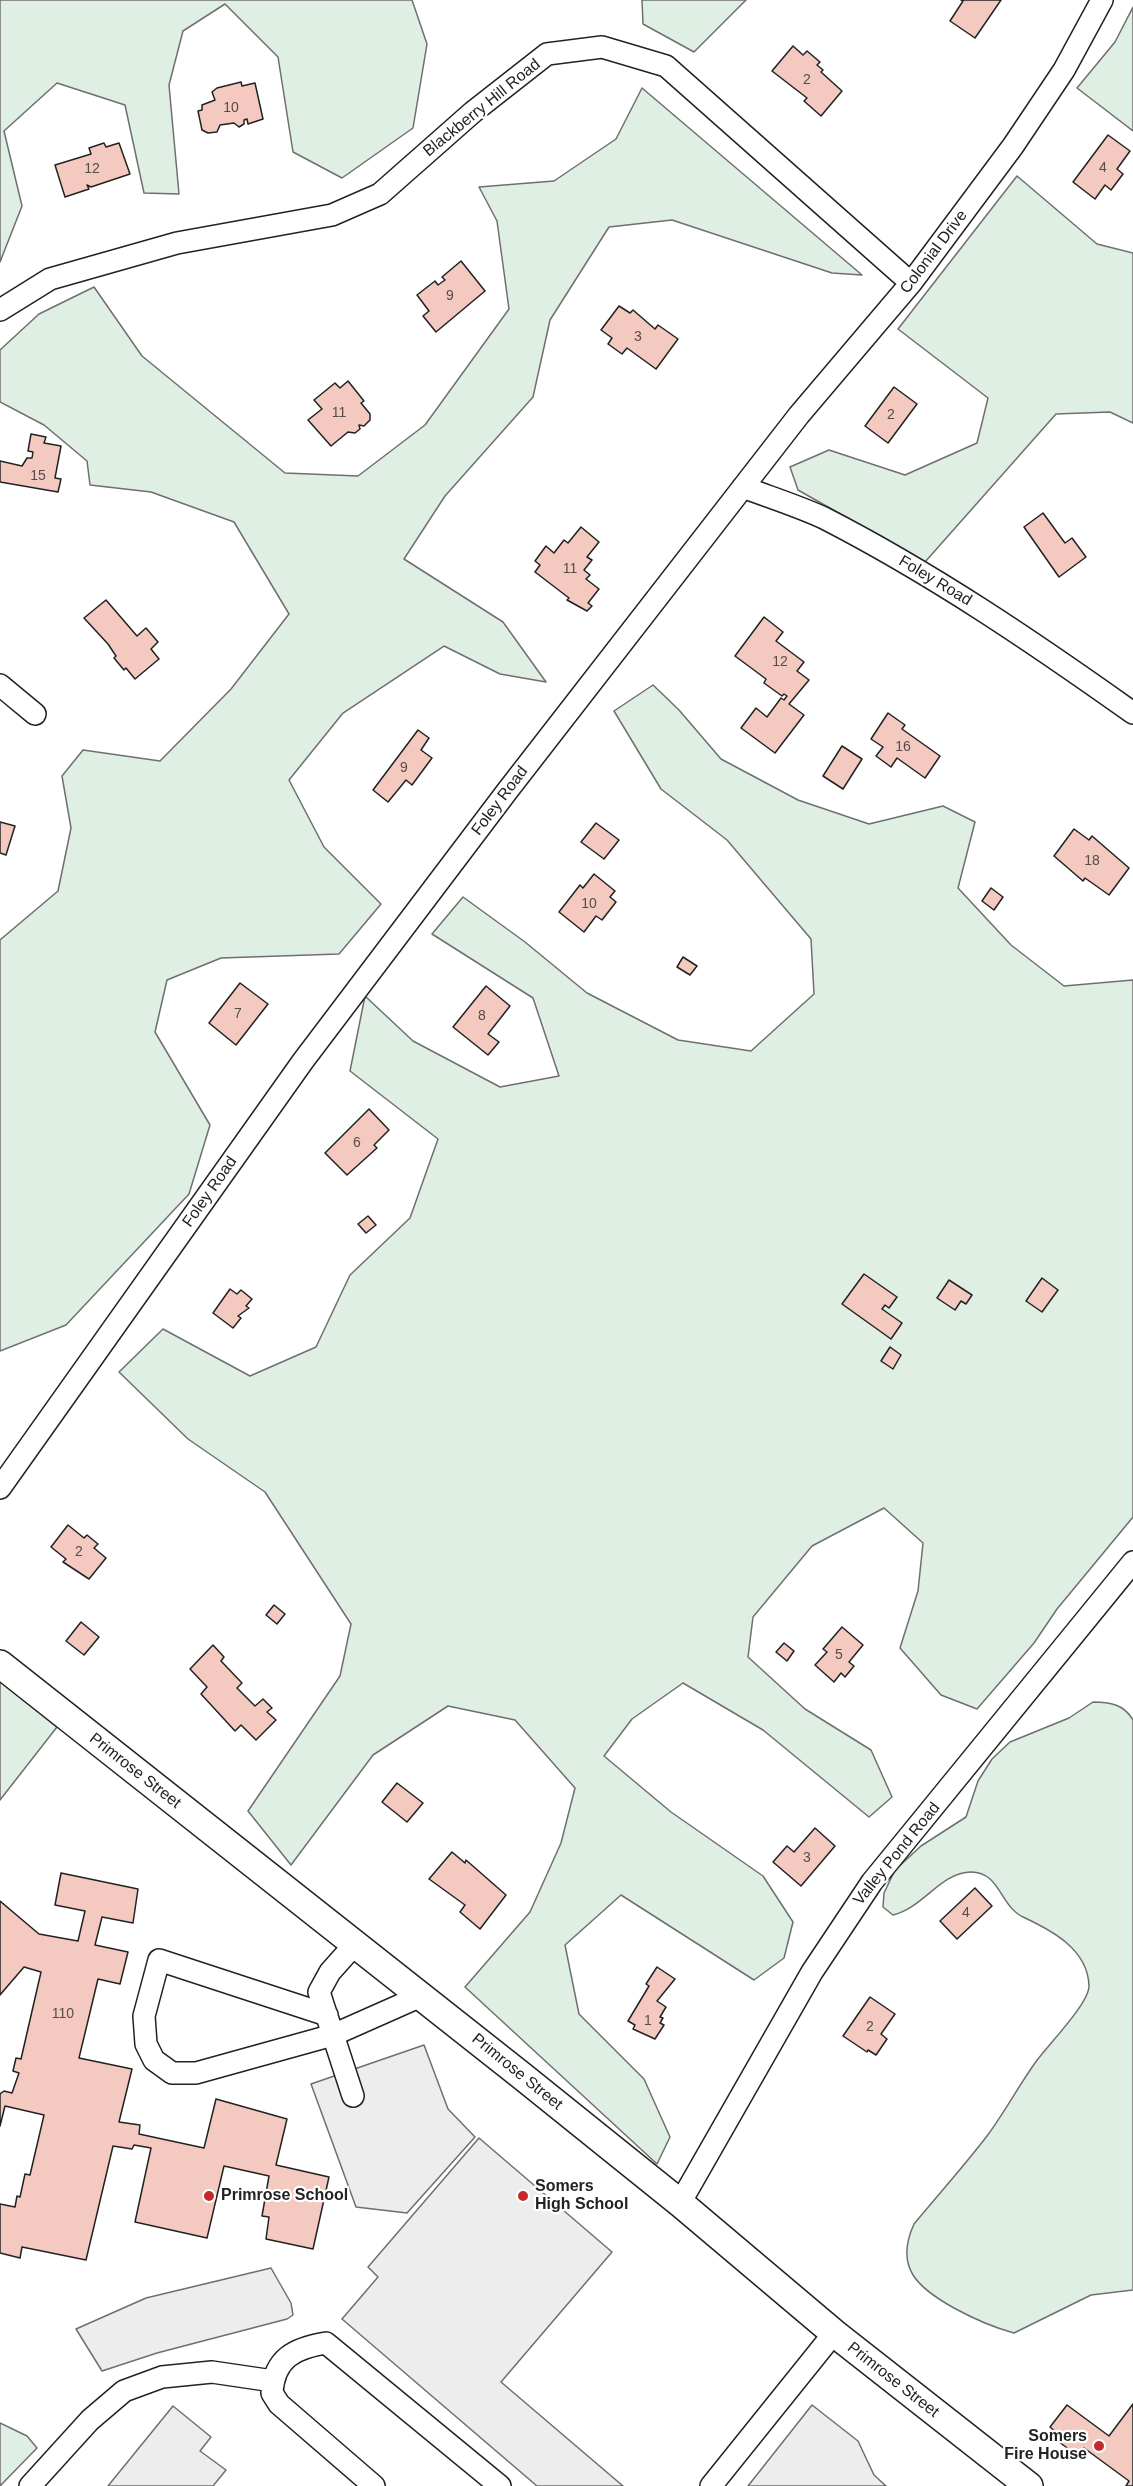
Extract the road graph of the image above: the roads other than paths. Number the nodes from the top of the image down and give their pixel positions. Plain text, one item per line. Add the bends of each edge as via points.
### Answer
1 (1102, 0) edge
2 (911, 283) junction
3 (0, 310) edge
4 (742, 487) junction
5 (0, 685) edge
6 (1133, 713) edge
7 (35, 714) dead end
8 (0, 1488) edge
9 (1133, 1562) edge
10 (0, 1664) edge
11 (355, 1944) junction
12 (421, 1996) junction
13 (327, 2015) junction
14 (333, 2035) junction
15 (353, 2096) dead end
16 (680, 2203) junction
17 (834, 2333) junction
18 (273, 2381) junction
19 (30, 2486) edge
20 (374, 2486) edge
21 (501, 2486) edge
22 (711, 2486) edge
23 (1029, 2486) edge

1 - 2 street, Colonial Drive via 1064,70 1013,146
2 - 3 street, Blackberry Hill Road via 666,66 602,47 547,54 473,112 380,194 332,215 177,243 50,279
2 - 4 street, Colonial Drive
4 - 6 street, Foley Road via 822,517 935,579 1041,647
4 - 8 street, Foley Road via 303,1061
5 - 7 street
9 - 16 street, Valley Pond Road via 872,1882 812,1972
10 - 11 main road, Primrose Street
11 - 12 main road, Primrose Street
11 - 13 street via 330,1972 319,1992
12 - 14 street
12 - 16 main road, Primrose Street
13 - 14 street
13 - 14 street via 159,1960 144,2016 146,2044 164,2069 196,2073
14 - 15 street
16 - 17 main road, Primrose Street
17 - 22 street
17 - 23 main road, Primrose Street
18 - 19 street via 212,2372 162,2377 124,2391 90,2420
18 - 20 street via 272,2392 279,2404
18 - 21 street via 278,2368 301,2347 326,2343

